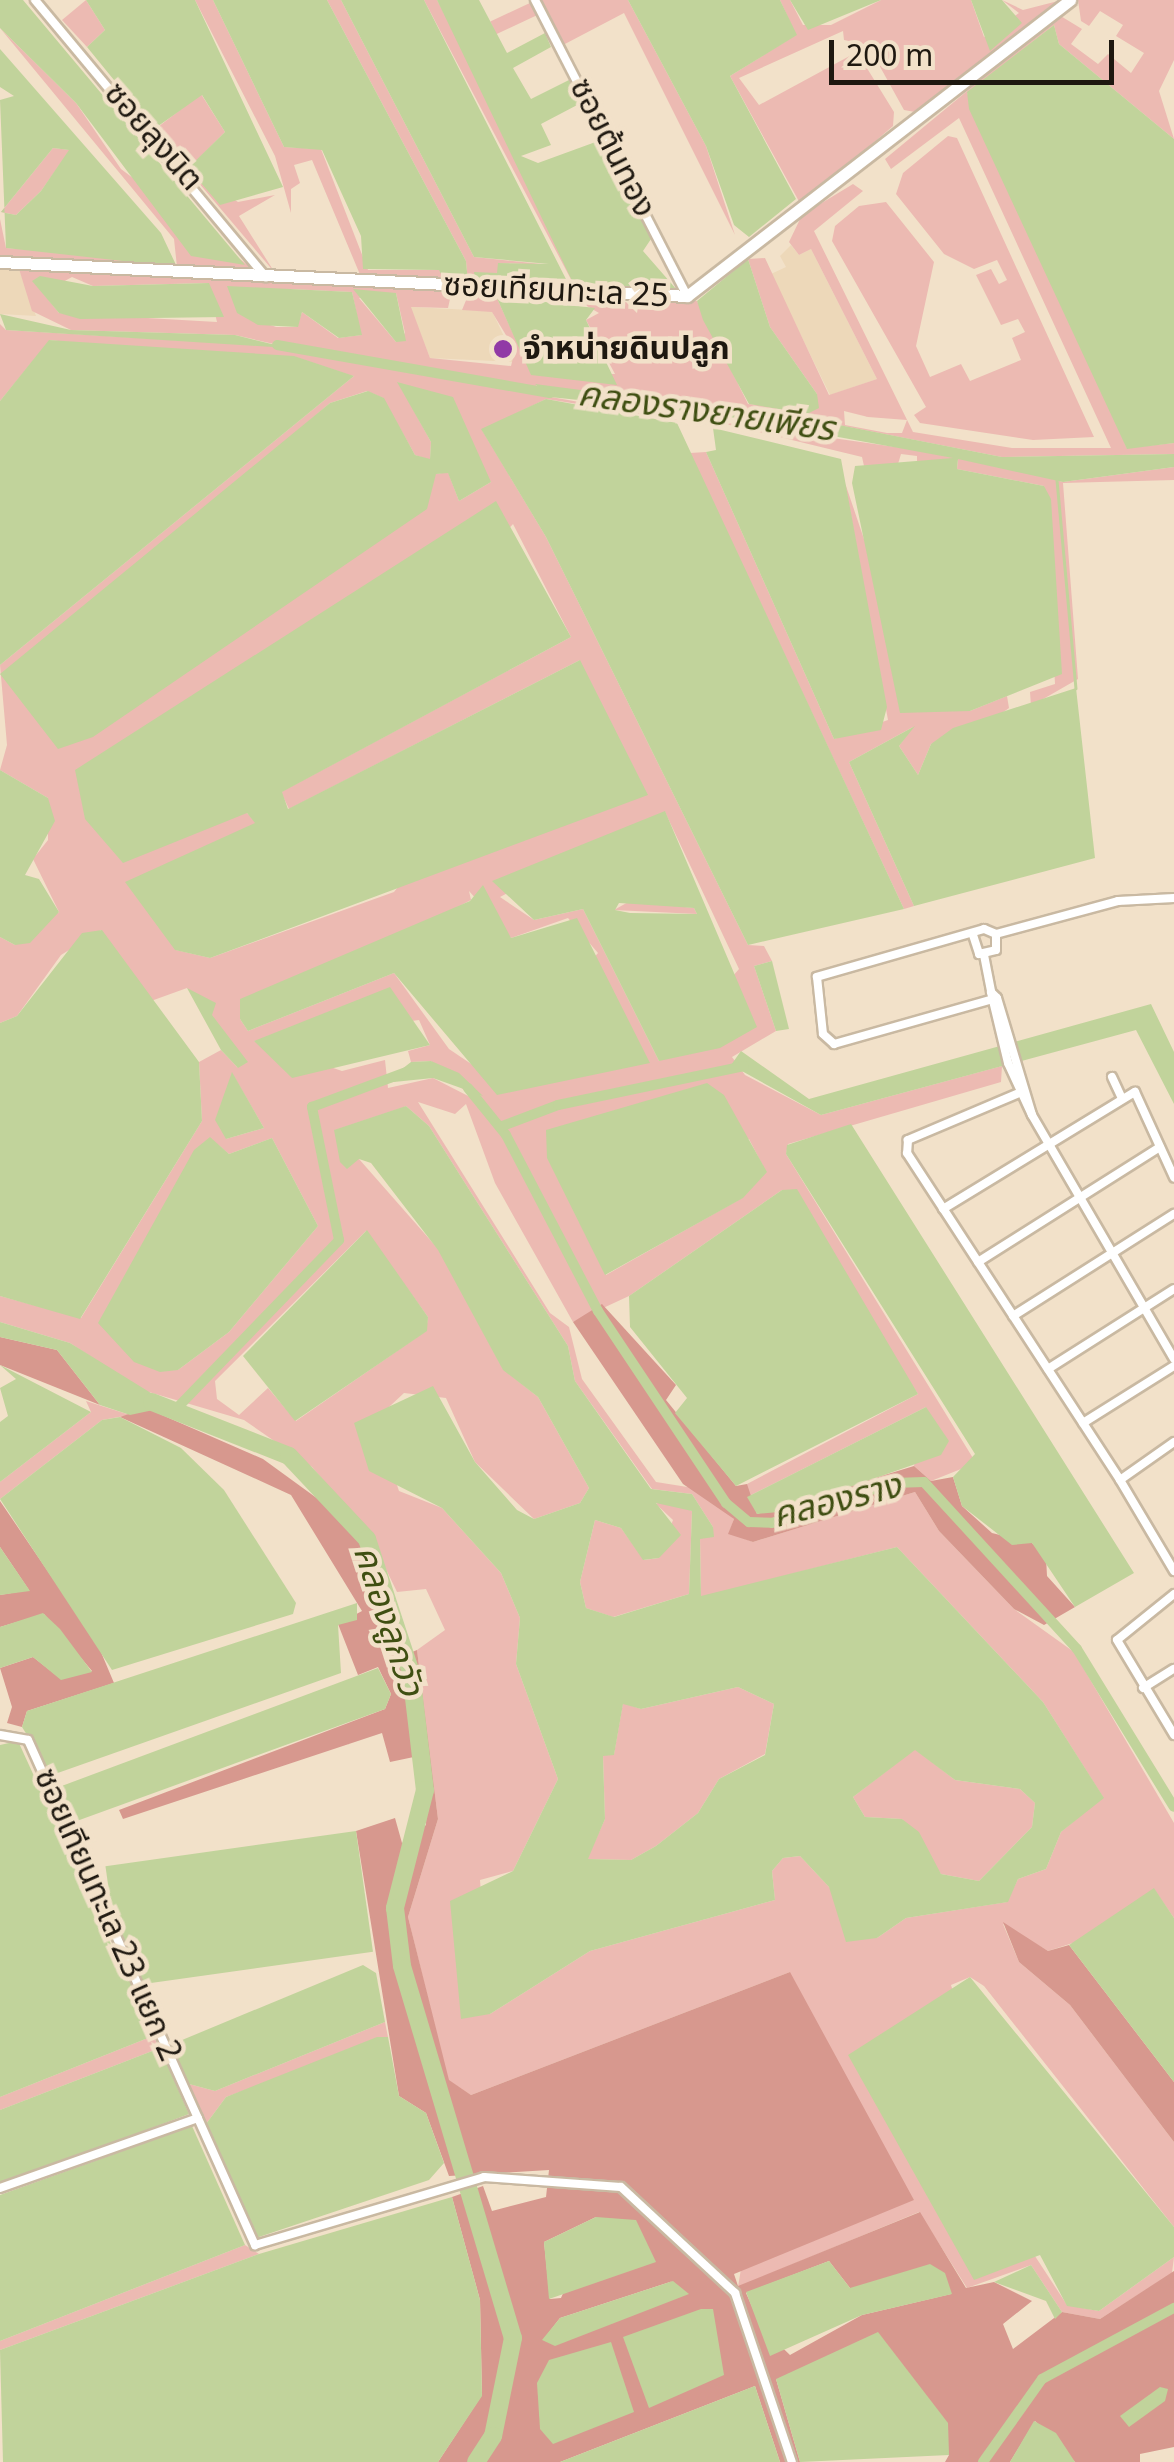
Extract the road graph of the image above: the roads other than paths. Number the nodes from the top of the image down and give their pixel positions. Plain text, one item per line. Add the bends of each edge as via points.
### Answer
1 (36, 0) edge
2 (535, 0) edge
3 (1070, 0) edge
4 (0, 262) edge
5 (266, 278) junction
6 (687, 296) junction
7 (1174, 898) edge
8 (996, 934) junction
9 (973, 935) junction
10 (984, 955) junction
11 (992, 996) junction
12 (1012, 1062) junction
13 (1112, 1077) dead end
14 (1020, 1094) junction
15 (1122, 1098) junction
16 (1032, 1115) junction
17 (1046, 1142) junction
18 (1160, 1148) junction
19 (1174, 1177) edge
20 (1076, 1198) junction
21 (943, 1209) junction
22 (1174, 1214) edge
23 (1110, 1254) junction
24 (978, 1262) junction
25 (1174, 1289) edge
26 (1143, 1308) junction
27 (1013, 1316) junction
28 (1174, 1362) edge
29 (1048, 1370) junction
30 (1083, 1423) junction
31 (1174, 1442) edge
32 (1120, 1480) junction
33 (1174, 1571) edge
34 (1174, 1594) edge
35 (1174, 1669) edge
36 (1143, 1688) junction
37 (0, 1735) edge
38 (1174, 1735) edge
39 (198, 2118) junction
40 (0, 2188) edge
41 (792, 2462) edge

1 - 5 street, ซอยลุงนิต
2 - 6 street, ซอยต้นทอง
3 - 6 street, ซอยเทียนทะเล 25
4 - 5 street, ซอยเทียนทะเล 25
5 - 6 street, ซอยเทียนทะเล 25
7 - 8 street via 1118,901
8 - 9 street
8 - 10 street via 996,950
9 - 10 street
9 - 11 street via 817,977 823,1034 834,1044
10 - 11 street
11 - 12 street
12 - 14 street
12 - 16 street
13 - 15 street
14 - 16 street
14 - 21 street via 908,1140 907,1153
15 - 17 street
15 - 18 street via 1138,1094
16 - 17 street
17 - 20 street
17 - 21 street
18 - 19 street
18 - 20 street
20 - 23 street
20 - 24 street
21 - 24 street
22 - 23 street
23 - 26 street
23 - 27 street
24 - 27 street
25 - 26 street
26 - 28 street
26 - 29 street
27 - 29 street
28 - 30 street
29 - 30 street
30 - 32 street
31 - 32 street
32 - 33 street
34 - 36 street via 1118,1636
35 - 36 street
36 - 38 street
37 - 39 street, ซอยเทียนทะเล 23 แยก 2 via 28,1740
39 - 40 street
39 - 41 street via 262,2250 484,2177 621,2187 677,2231 743,2308

